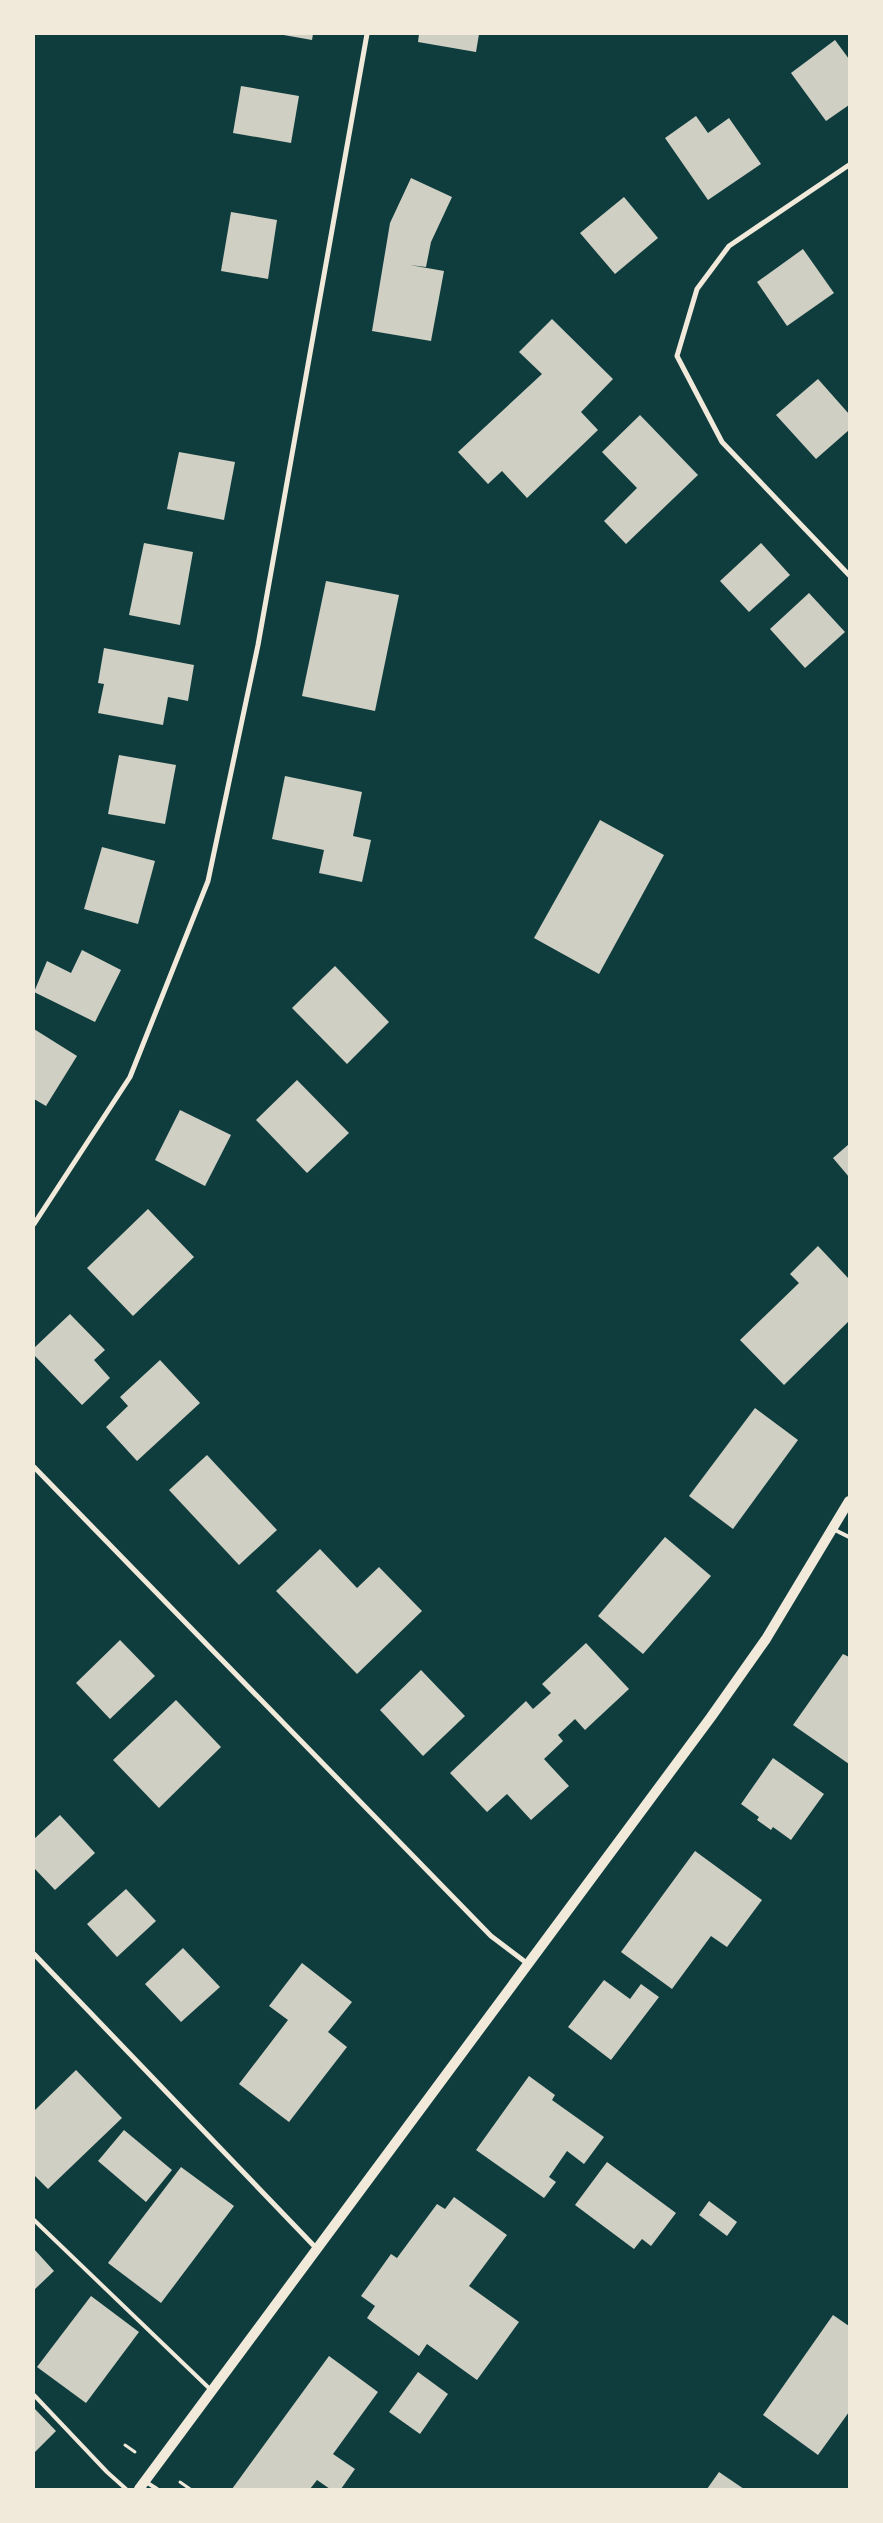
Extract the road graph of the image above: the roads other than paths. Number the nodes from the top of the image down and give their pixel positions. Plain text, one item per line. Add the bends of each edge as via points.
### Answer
1 (367, 34) edge
2 (849, 165) edge
3 (849, 575) edge
4 (34, 1224) edge
5 (34, 1467) edge
6 (849, 1501) edge
7 (833, 1529) junction
8 (849, 1537) edge
9 (34, 1954) edge
10 (528, 1964) junction
11 (34, 2220) edge
12 (318, 2250) junction
13 (211, 2390) junction
14 (34, 2395) edge
15 (142, 2485) edge
16 (126, 2489) edge
17 (157, 2489) edge

1 - 4 street via 258,645 208,881 130,1077
2 - 3 street via 729,246 697,290 677,356 722,442
5 - 10 street via 491,1936
6 - 7 main road
7 - 8 lane
7 - 10 main road via 766,1639
9 - 12 street
10 - 12 main road
11 - 13 lane
12 - 13 main road
13 - 15 main road
14 - 16 lane
15 - 17 lane

